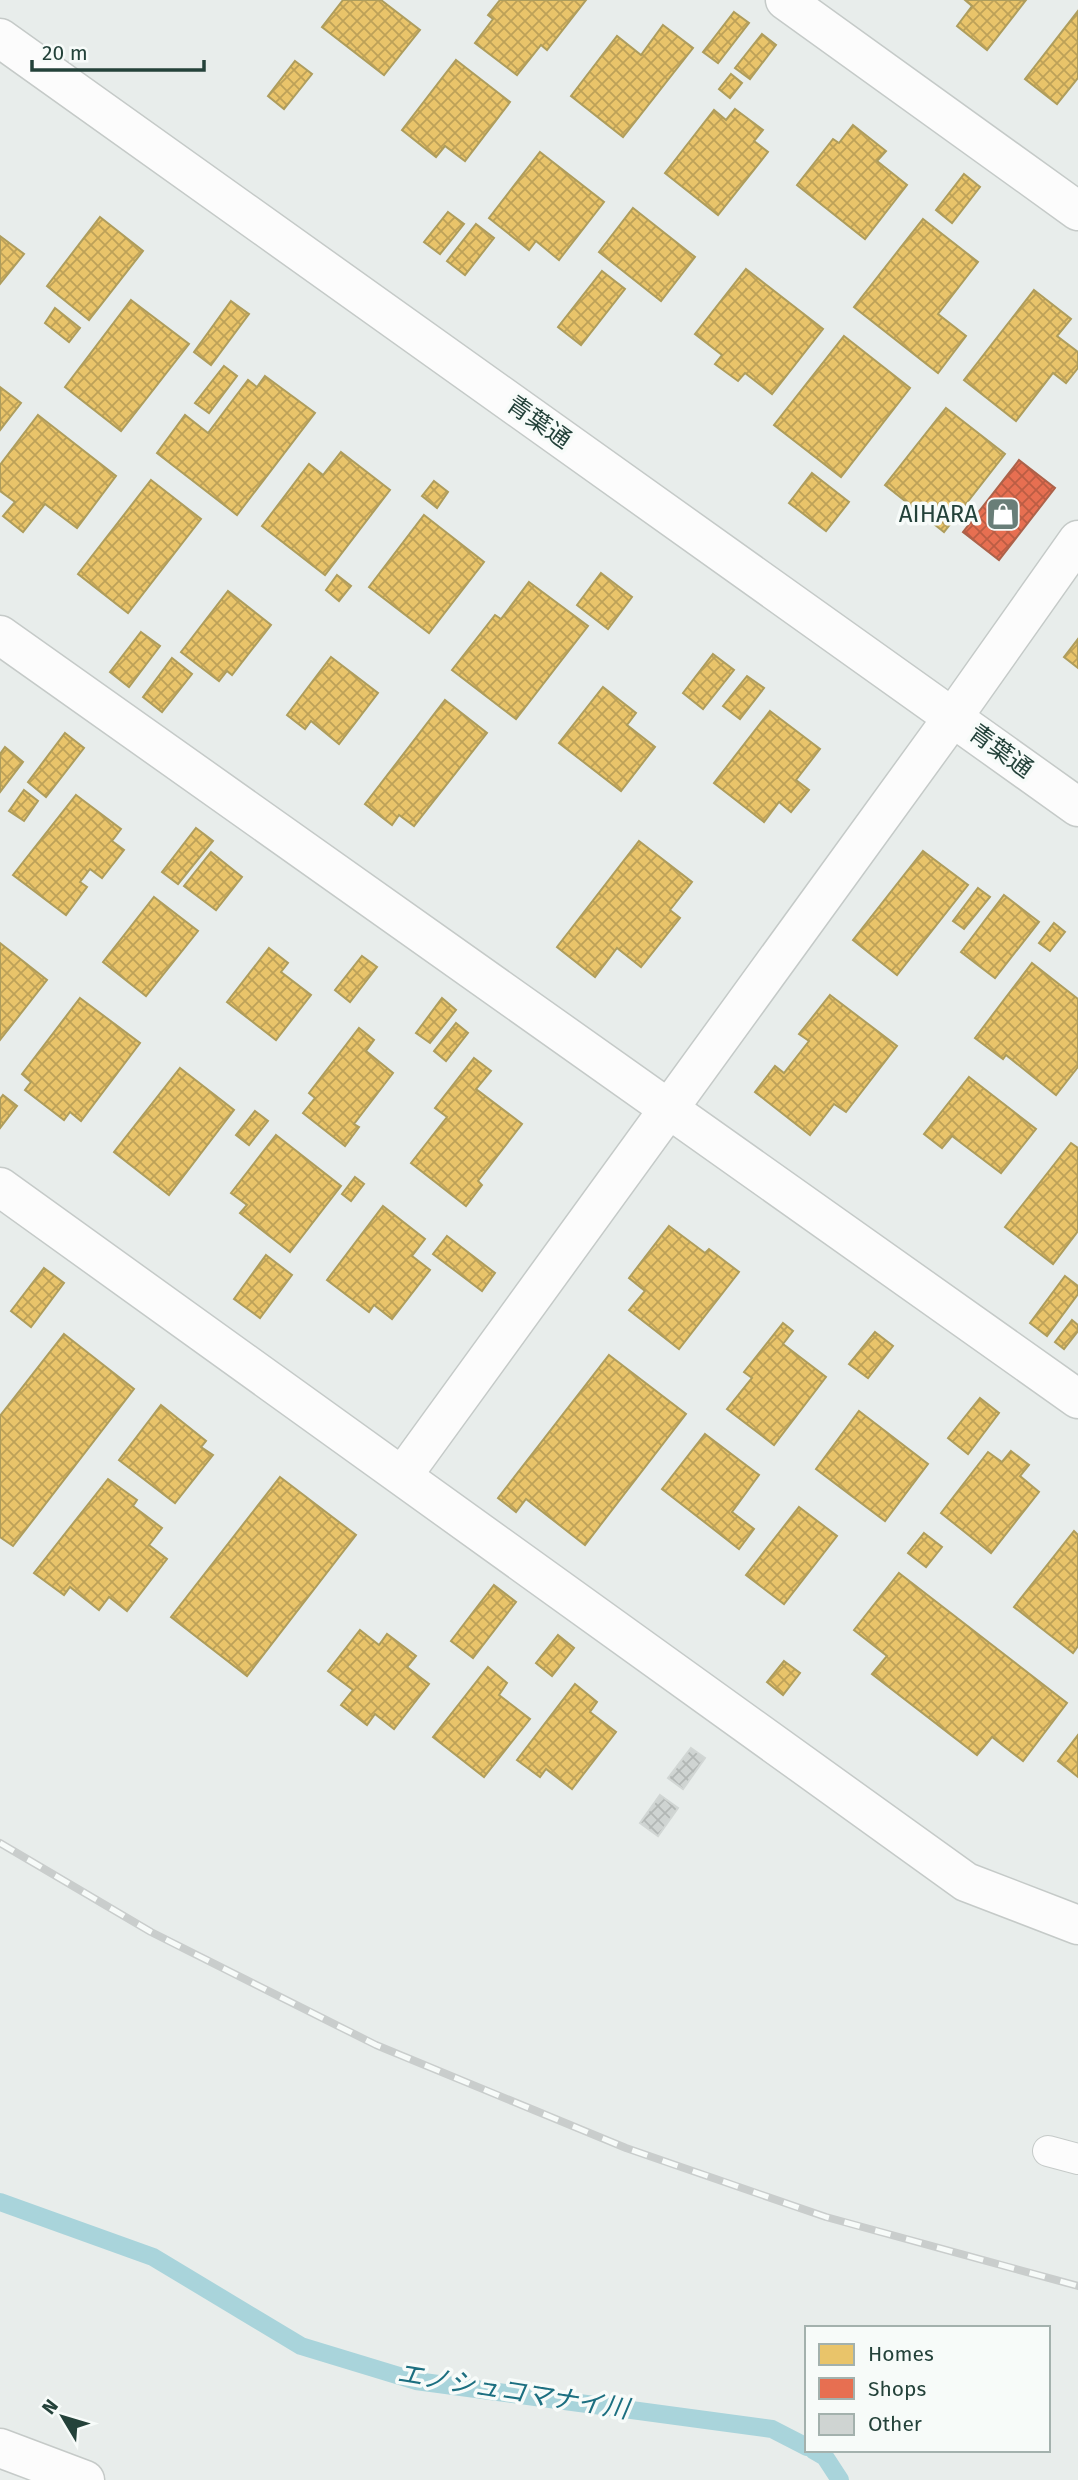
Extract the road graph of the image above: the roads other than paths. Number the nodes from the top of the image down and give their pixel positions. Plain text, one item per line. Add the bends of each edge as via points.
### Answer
1 (785, 0) edge
2 (0, 37) edge
3 (1078, 211) edge
4 (1078, 540) edge
5 (0, 635) edge
6 (953, 717) junction
7 (1078, 807) edge
8 (667, 1110) junction
9 (0, 1187) edge
10 (1078, 1399) edge
11 (403, 1475) junction
12 (1078, 1925) edge
13 (1048, 2151) dead end
14 (1078, 2159) edge
15 (0, 2448) edge
16 (85, 2480) edge

1 - 3 street
2 - 6 street, 青葉通
4 - 6 street
5 - 8 street
6 - 7 street, 青葉通
6 - 8 street
8 - 10 street
8 - 11 street
9 - 11 street
11 - 12 street via 966,1882
13 - 14 lane
15 - 16 street

